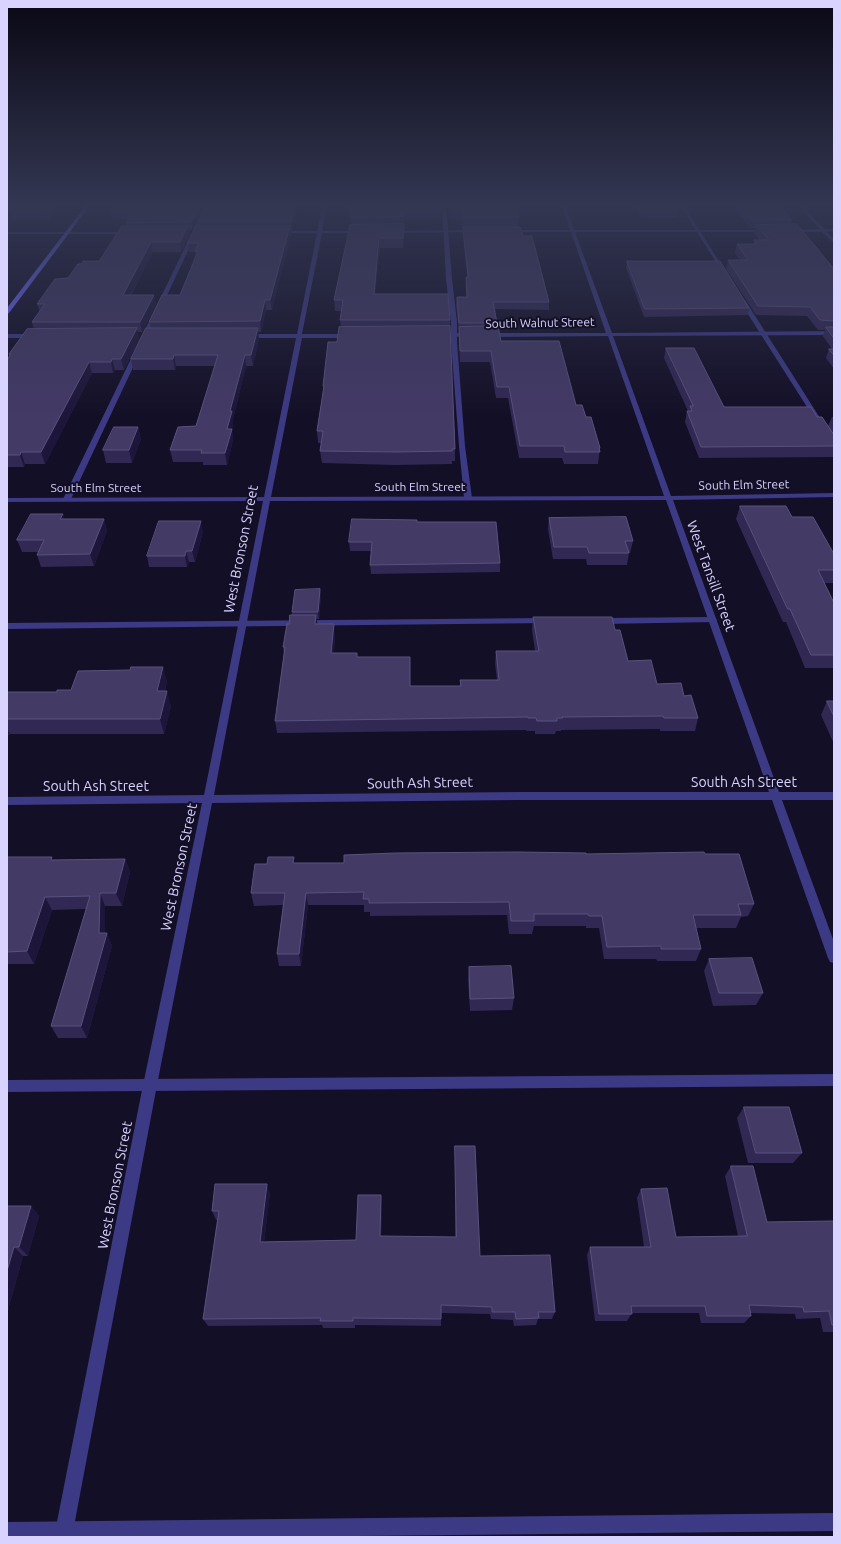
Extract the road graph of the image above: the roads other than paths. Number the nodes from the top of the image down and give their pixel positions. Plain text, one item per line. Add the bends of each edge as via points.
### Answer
1 (34, 276) edge
2 (173, 276) edge
3 (311, 276) edge
4 (449, 276) edge
5 (589, 276) edge
6 (740, 296) edge
7 (7, 312) edge
8 (764, 333) junction
9 (834, 333) edge
10 (610, 334) junction
11 (431, 335) edge
12 (454, 335) junction
13 (7, 336) edge
14 (45, 336) edge
15 (136, 336) edge
16 (144, 336) junction
17 (152, 336) edge
18 (238, 336) edge
19 (300, 336) junction
20 (354, 336) edge
21 (819, 421) edge
22 (834, 495) edge
23 (266, 498) junction
24 (468, 498) junction
25 (668, 498) junction
26 (67, 499) junction
27 (7, 500) edge
28 (713, 620) junction
29 (553, 621) edge
30 (593, 621) edge
31 (242, 624) junction
32 (7, 626) edge
33 (777, 796) junction
34 (834, 796) edge
35 (208, 799) junction
36 (7, 801) edge
37 (834, 958) edge
38 (834, 1080) edge
39 (7, 1086) edge
40 (150, 1086) junction
41 (834, 1522) edge
42 (7, 1531) edge
43 (64, 1534) edge

1 - 7 main road
2 - 16 street
3 - 19 street, West Bronson Street
4 - 12 street
5 - 10 street, West Tansill Street
6 - 8 street
8 - 9 street, South Walnut Street
8 - 10 street, South Walnut Street
8 - 21 street
10 - 12 street, South Walnut Street
10 - 25 street, West Tansill Street
11 - 12 street, South Walnut Street
12 - 24 street
13 - 14 street
15 - 16 street
16 - 17 street
16 - 26 street
18 - 19 street
19 - 20 street
19 - 23 street, West Bronson Street
22 - 25 street, South Elm Street
23 - 24 street, South Elm Street
23 - 26 street, South Elm Street
23 - 31 street, West Bronson Street
24 - 25 street, South Elm Street
25 - 28 street, West Tansill Street
26 - 27 street, South Elm Street
28 - 30 street
28 - 33 street, West Tansill Street
29 - 31 street
31 - 32 street
31 - 35 street, West Bronson Street
33 - 34 street, South Ash Street
33 - 35 street, South Ash Street
33 - 37 street, West Tansill Street
35 - 36 street, South Ash Street
35 - 40 street, West Bronson Street
38 - 40 street
39 - 40 street
40 - 43 street, West Bronson Street
41 - 43 street
42 - 43 street

